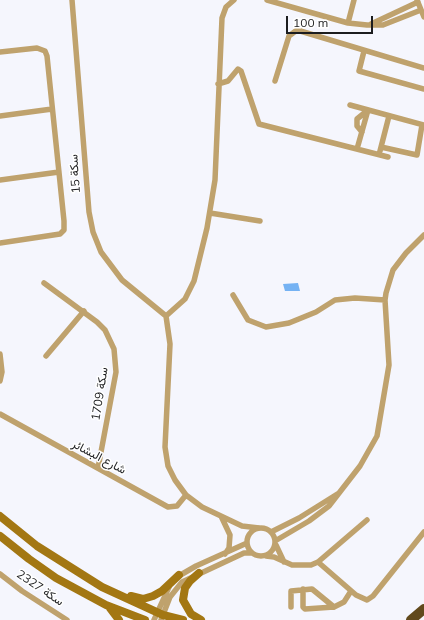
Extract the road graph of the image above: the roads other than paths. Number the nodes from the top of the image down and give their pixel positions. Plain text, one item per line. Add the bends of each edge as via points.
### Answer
1 (72, 0) edge
2 (234, 0) edge
3 (267, 0) edge
4 (354, 0) edge
5 (417, 1) edge
6 (421, 10) junction
7 (424, 17) edge
8 (348, 23) junction
9 (367, 25) junction
10 (364, 51) junction
11 (0, 52) edge
12 (424, 68) edge
13 (275, 81) dead end
14 (218, 84) junction
15 (424, 89) edge
16 (350, 105) dead end
17 (52, 109) junction
18 (368, 110) junction
19 (0, 116) edge
20 (389, 116) junction
21 (423, 125) edge
22 (362, 132) junction
23 (381, 147) junction
24 (357, 149) junction
25 (379, 155) junction
26 (388, 157) dead end
27 (59, 172) junction
28 (0, 180) edge
29 (210, 213) junction
30 (260, 221) dead end
31 (424, 235) edge
32 (0, 243) edge
33 (44, 283) dead end
34 (233, 295) dead end
35 (385, 300) junction
36 (84, 311) junction
37 (166, 316) junction
38 (0, 354) edge
39 (46, 356) dead end
40 (0, 381) edge
41 (0, 414) edge
42 (98, 468) junction
43 (339, 492) junction
44 (186, 495) junction
45 (0, 516) edge
46 (221, 516) junction
47 (367, 520) dead end
48 (242, 526) junction
49 (259, 528) junction
50 (271, 532) junction
51 (424, 532) edge
52 (0, 536) edge
53 (247, 541) junction
54 (276, 542) junction
55 (251, 553) junction
56 (224, 554) junction
57 (266, 556) junction
58 (284, 562) junction
59 (318, 562) junction
60 (199, 573) junction
61 (0, 574) edge
62 (180, 575) junction
63 (302, 589) junction
64 (351, 591) junction
65 (116, 593) junction
66 (106, 605) junction
67 (291, 607) dead end
68 (334, 607) junction
69 (159, 617) edge
70 (118, 619) edge
71 (67, 620) edge
72 (145, 620) edge
73 (183, 620) edge
74 (201, 620) edge

1 - 37 street, سكة 15 via 89,212 93,232 101,252 122,280
2 - 14 street via 226,7 222,18
3 - 8 street
4 - 8 street
5 - 6 street
5 - 9 street
6 - 7 street
6 - 9 street via 383,25
8 - 9 street
10 - 12 street
10 - 13 street via 297,30 289,36
10 - 15 street via 359,70
11 - 17 street via 37,48 45,51
14 - 24 street via 228,81 238,70 241,71 259,124
14 - 29 street via 215,180
16 - 18 street
17 - 19 street
17 - 27 street
18 - 20 street
18 - 22 street
18 - 22 street via 357,118 357,126
20 - 21 street
20 - 23 street
21 - 23 street via 417,155
22 - 24 street
23 - 25 street
24 - 25 street
25 - 26 street
27 - 28 street
27 - 32 street via 64,230 60,234
29 - 30 street
29 - 37 street via 194,281 185,299
31 - 35 street via 406,252 393,270
33 - 36 street, سكة 1709
34 - 35 street via 248,320 266,327 290,323 316,312 335,300
35 - 43 street via 389,365 378,436 360,466
36 - 39 street
36 - 42 street, سكة 1709 via 105,330 112,341 116,360
37 - 44 street via 170,344 165,448 174,480
38 - 40 street
41 - 42 street, شارع البشائر
42 - 44 street, شارع البشائر via 168,507 177,506
43 - 50 street via 299,518
43 - 54 street via 320,514
44 - 46 street via 202,507
45 - 65 main road via 67,566
46 - 48 street
46 - 56 street via 230,535 229,548
47 - 59 street
48 - 49 street
48 - 53 street
49 - 50 street
49 - 53 street via 250,533
50 - 54 street
51 - 64 street via 373,596 367,600 362,599
52 - 66 main road via 56,578
53 - 55 street
53 - 56 street
54 - 57 street via 274,549
54 - 58 street
55 - 57 street
55 - 60 street via 244,553
56 - 62 street
57 - 58 street
58 - 59 street via 302,566
59 - 64 street
60 - 69 street via 175,589
60 - 74 main road via 190,581 183,600 191,614
61 - 71 street, سكة 2327
62 - 65 main road via 162,590 143,599
62 - 69 street via 168,589
63 - 67 street via 291,591
63 - 68 street via 313,589
63 - 68 street via 305,609
64 - 68 street via 344,602
65 - 69 main road
66 - 70 main road
66 - 72 main road
69 - 73 main road

